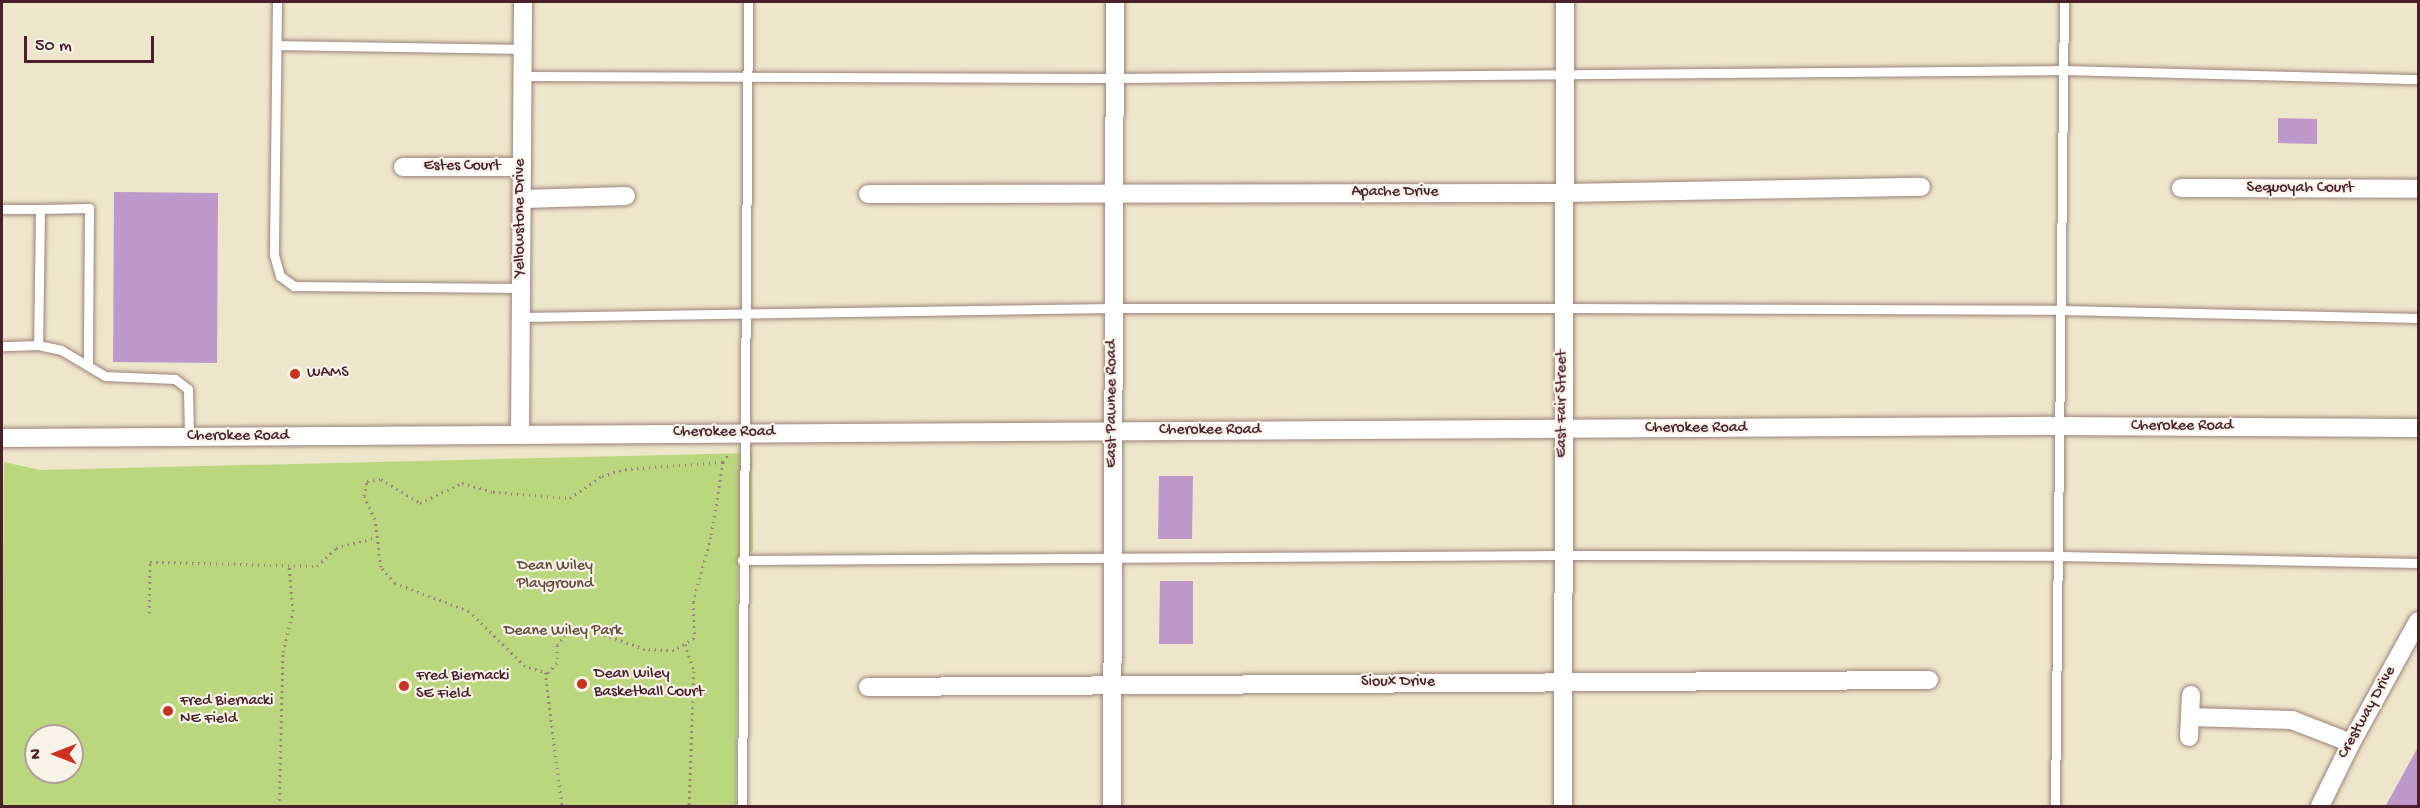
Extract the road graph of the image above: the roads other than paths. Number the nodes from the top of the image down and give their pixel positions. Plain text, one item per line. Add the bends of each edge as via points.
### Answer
1 (277, 2) edge
2 (523, 2) edge
3 (748, 2) edge
4 (1115, 2) edge
5 (1565, 2) edge
6 (2064, 2) edge
7 (277, 45) junction
8 (523, 49) junction
9 (2063, 70) junction
10 (1564, 74) junction
11 (522, 76) junction
12 (747, 77) junction
13 (1115, 78) junction
14 (2418, 79) edge
15 (521, 166) junction
16 (403, 167) dead end
17 (1922, 187) dead end
18 (2181, 189) dead end
19 (2418, 189) edge
20 (1564, 193) junction
21 (868, 194) dead end
22 (1114, 194) junction
23 (626, 196) dead end
24 (522, 199) junction
25 (2, 209) edge
26 (40, 209) junction
27 (521, 288) junction
28 (1113, 308) junction
29 (1563, 308) junction
30 (2062, 310) junction
31 (744, 314) junction
32 (521, 317) junction
33 (2418, 318) edge
34 (38, 345) junction
35 (2, 346) edge
36 (88, 365) junction
37 (2061, 426) junction
38 (2418, 428) edge
39 (1563, 430) junction
40 (1113, 432) junction
41 (743, 433) junction
42 (520, 434) junction
43 (2, 438) edge
44 (189, 438) junction
45 (1564, 555) junction
46 (2059, 556) junction
47 (1112, 559) junction
48 (742, 560) junction
49 (2418, 563) edge
50 (2418, 621) edge
51 (1929, 680) dead end
52 (1564, 682) junction
53 (1112, 685) junction
54 (868, 687) dead end
55 (2191, 695) dead end
56 (2190, 717) junction
57 (2189, 737) dead end
58 (2350, 743) junction
59 (742, 807) edge
60 (1112, 807) edge
61 (1563, 807) edge
62 (2055, 807) edge
63 (2320, 807) edge

1 - 7 lane
2 - 8 street, Yellowstone Drive
3 - 12 lane
4 - 13 street, East Pawnee Road
5 - 10 street, East Fair Street
6 - 9 lane
7 - 8 lane
7 - 27 lane via 274,255 280,276 294,286
8 - 11 street, Yellowstone Drive
9 - 10 lane
9 - 14 lane
9 - 30 lane
10 - 13 lane
10 - 20 street, East Fair Street
11 - 12 lane
11 - 15 street, Yellowstone Drive
12 - 13 lane
12 - 31 lane
13 - 22 street, East Pawnee Road
15 - 16 street, Estes Court
15 - 24 street, Yellowstone Drive
17 - 20 street, Apache Drive
18 - 19 street, Sequoyah Court
20 - 22 street, Apache Drive
20 - 29 street, East Fair Street
21 - 22 street, Apache Drive
22 - 28 street, East Pawnee Road
23 - 24 street
24 - 27 street, Yellowstone Drive
25 - 26 lane
26 - 34 lane
26 - 36 lane via 89,208
27 - 32 street, Yellowstone Drive
28 - 29 lane
28 - 31 lane
28 - 40 street, East Pawnee Road
29 - 30 lane
29 - 39 street, East Fair Street
30 - 33 lane
30 - 37 lane
31 - 32 lane
31 - 41 lane
32 - 42 street, Yellowstone Drive
34 - 35 lane
34 - 36 lane via 61,350
36 - 44 lane via 105,376 175,379 188,389
37 - 38 street, Cherokee Road
37 - 39 street, Cherokee Road
37 - 46 lane
39 - 40 street, Cherokee Road
39 - 45 street, East Fair Street
40 - 41 street, Cherokee Road
40 - 47 street, East Pawnee Road
41 - 42 street, Cherokee Road
41 - 48 lane
42 - 44 street, Cherokee Road
43 - 44 street, Cherokee Road
45 - 46 lane
45 - 47 lane
45 - 52 street, East Fair Street
46 - 49 lane
46 - 62 lane
47 - 48 lane
47 - 53 street, East Pawnee Road
48 - 59 lane
50 - 58 street, Crestway Drive
51 - 52 street, Sioux Drive
52 - 53 street, Sioux Drive
52 - 61 street, East Fair Street
53 - 54 street, Sioux Drive
53 - 60 street, East Pawnee Road
55 - 56 street
56 - 57 street
56 - 58 street via 2292,720
58 - 63 street, Crestway Drive

